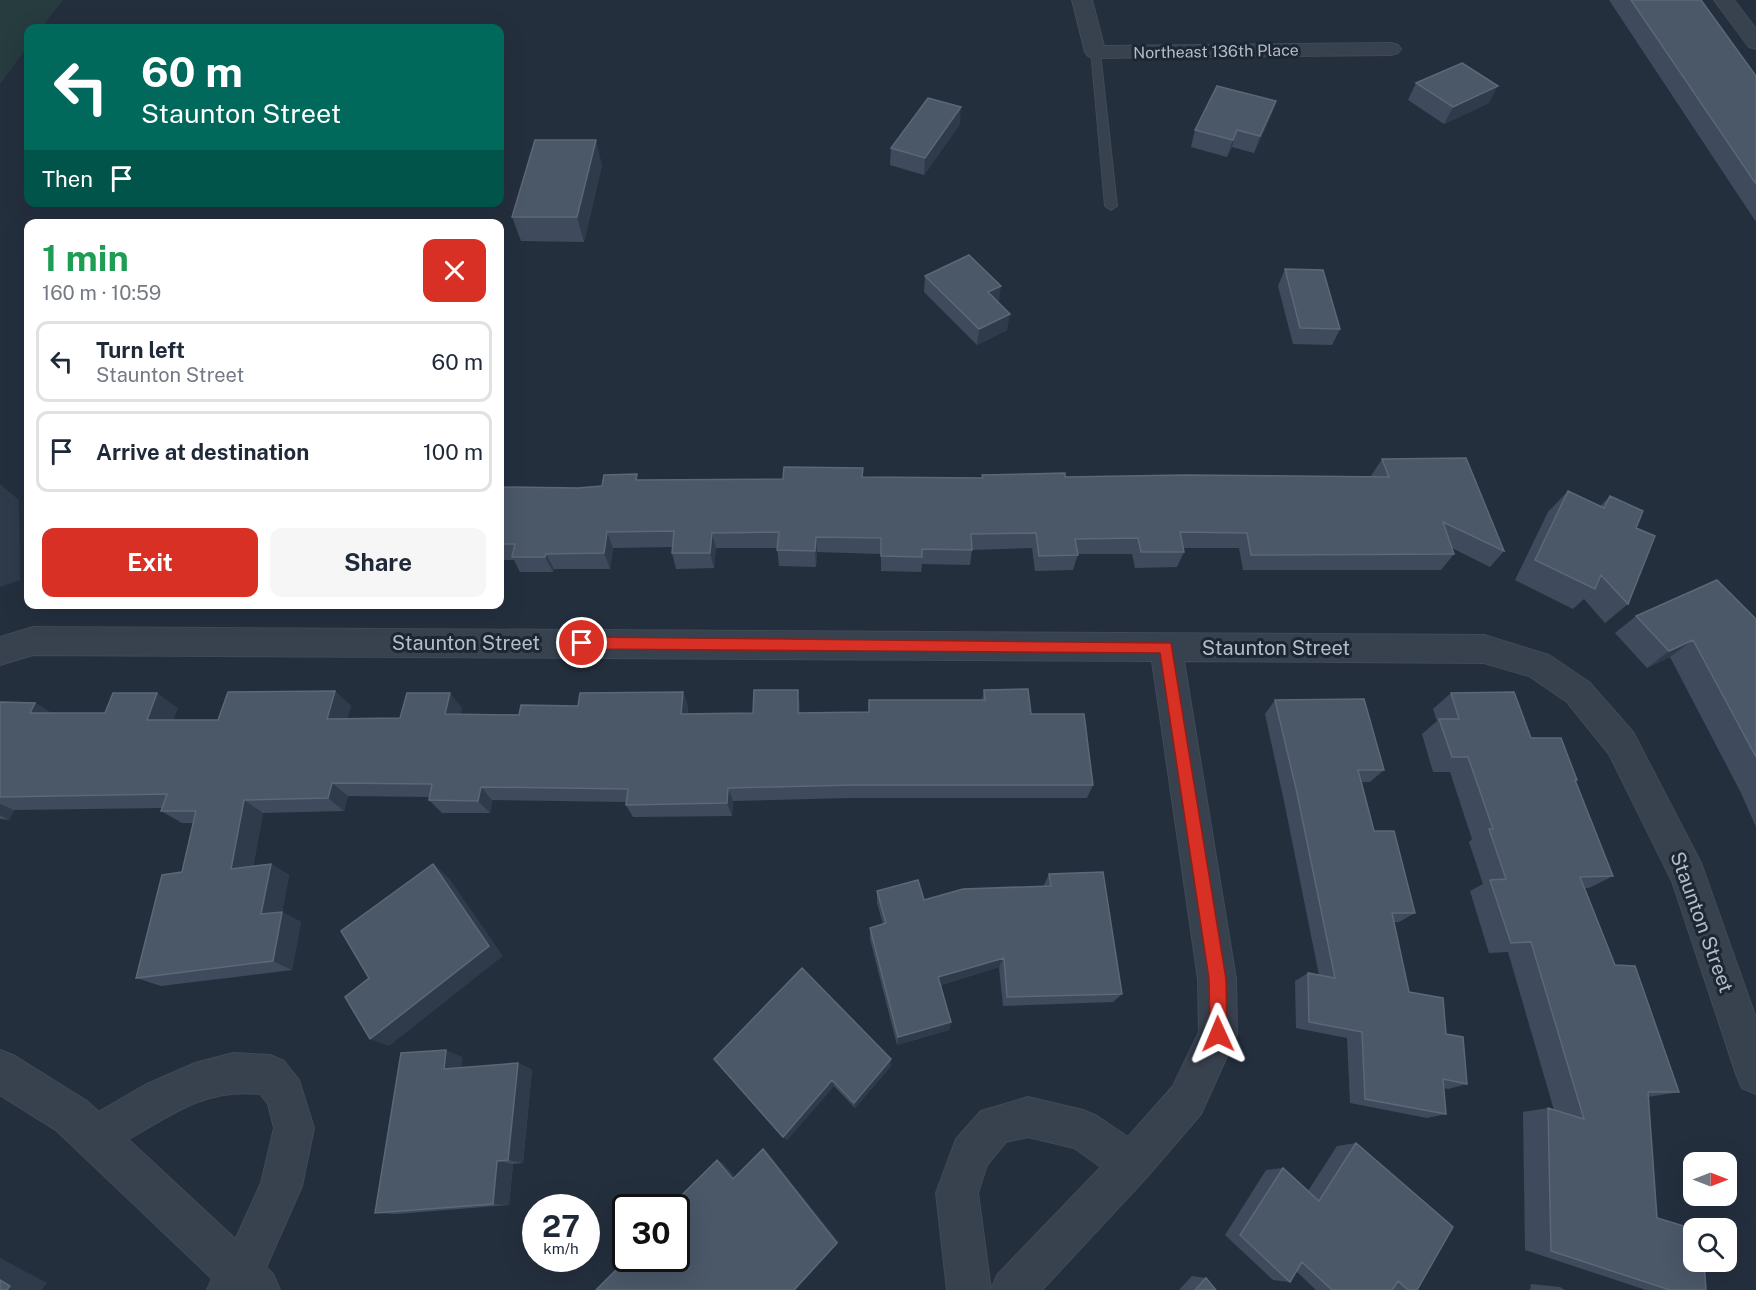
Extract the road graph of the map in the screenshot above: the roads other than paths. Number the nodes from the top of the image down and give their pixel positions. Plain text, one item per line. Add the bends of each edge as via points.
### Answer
1 (1082, 0) edge
2 (1724, 0) edge
3 (1756, 43) edge
4 (1391, 49) dead end
5 (1095, 52) junction
6 (1111, 206) dead end
7 (1166, 647) junction
8 (0, 651) edge
9 (0, 1071) edge
10 (1756, 1074) edge
11 (95, 1136) junction
12 (1132, 1164) junction
13 (243, 1284) edge
14 (969, 1290) edge
15 (1012, 1290) edge

1 - 5 street
2 - 3 street
4 - 5 street, Northeast 136th Place
5 - 6 lane
7 - 8 street, Staunton Street via 33,641
7 - 10 street, Staunton Street via 1484,649 1538,665 1578,692 1621,743 1688,874
7 - 12 street via 1217,979 1218,1034 1187,1100
9 - 11 street via 72,1116
11 - 13 street
11 - 13 street via 198,1082 229,1073 270,1075 285,1094 294,1128 281,1186
12 - 14 street via 1083,1130 1028,1117 995,1125 970,1154 957,1193
12 - 15 street

